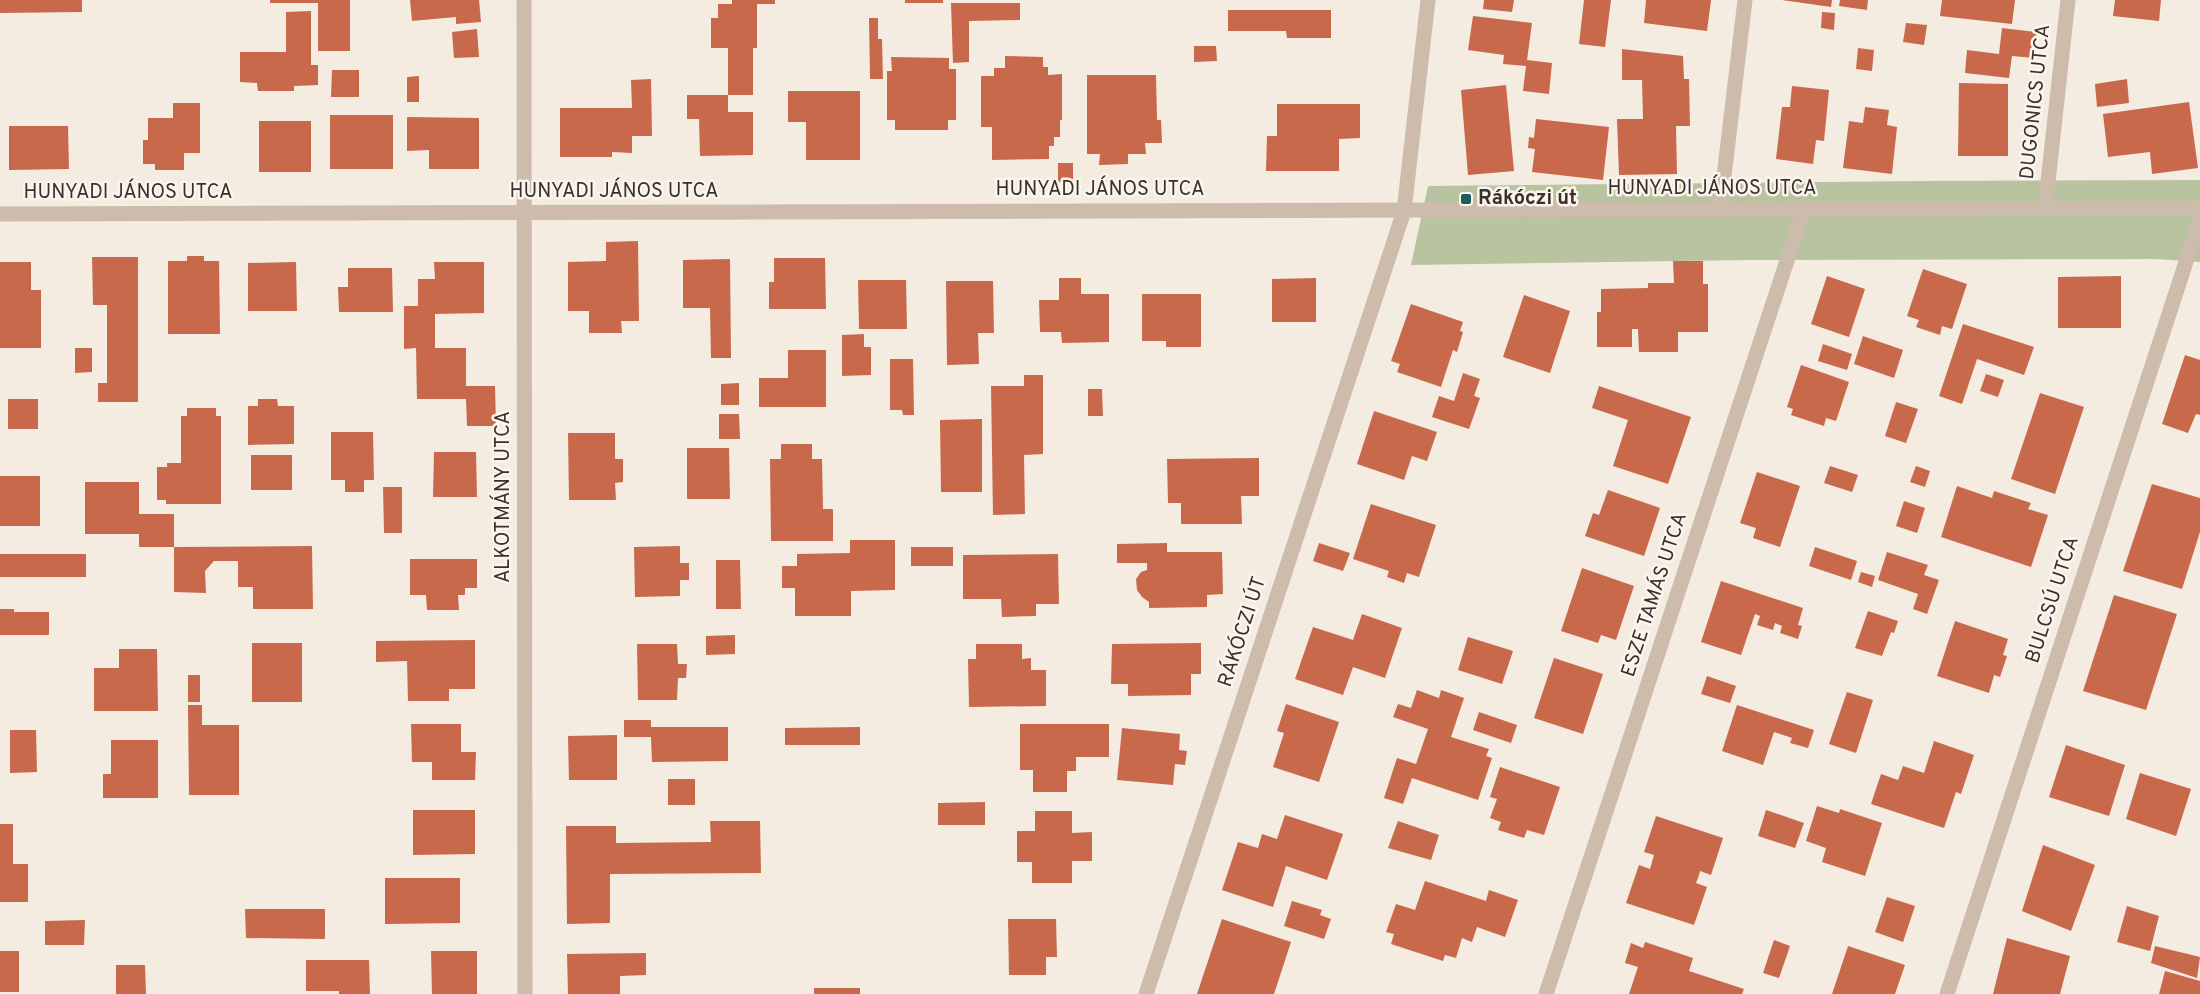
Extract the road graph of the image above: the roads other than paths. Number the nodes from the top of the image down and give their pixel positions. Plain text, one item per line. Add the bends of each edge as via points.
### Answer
1 (524, 0) edge
2 (1428, 0) edge
3 (1745, 0) edge
4 (2068, 0) edge
5 (2200, 208) edge
6 (1804, 209) junction
7 (2045, 209) junction
8 (1404, 210) junction
9 (1720, 210) junction
10 (524, 213) junction
11 (0, 214) edge
12 (2200, 219) edge
13 (525, 994) edge
14 (1146, 994) edge
15 (1546, 994) edge
16 (1947, 994) edge

1 - 10 street, ALKOTMÁNY UTCA
2 - 8 street, RÁKÓCZI ÚT
3 - 9 street
4 - 7 street, DUGONICS UTCA
5 - 7 street, HUNYADI JÁNOS UTCA
6 - 7 street, HUNYADI JÁNOS UTCA
6 - 9 street, HUNYADI JÁNOS UTCA
6 - 15 street, ESZE TAMÁS UTCA
8 - 9 street, HUNYADI JÁNOS UTCA
8 - 10 street, HUNYADI JÁNOS UTCA
8 - 14 street, RÁKÓCZI ÚT
10 - 11 street, HUNYADI JÁNOS UTCA
10 - 13 street, ALKOTMÁNY UTCA
12 - 16 street, BULCSÚ UTCA

